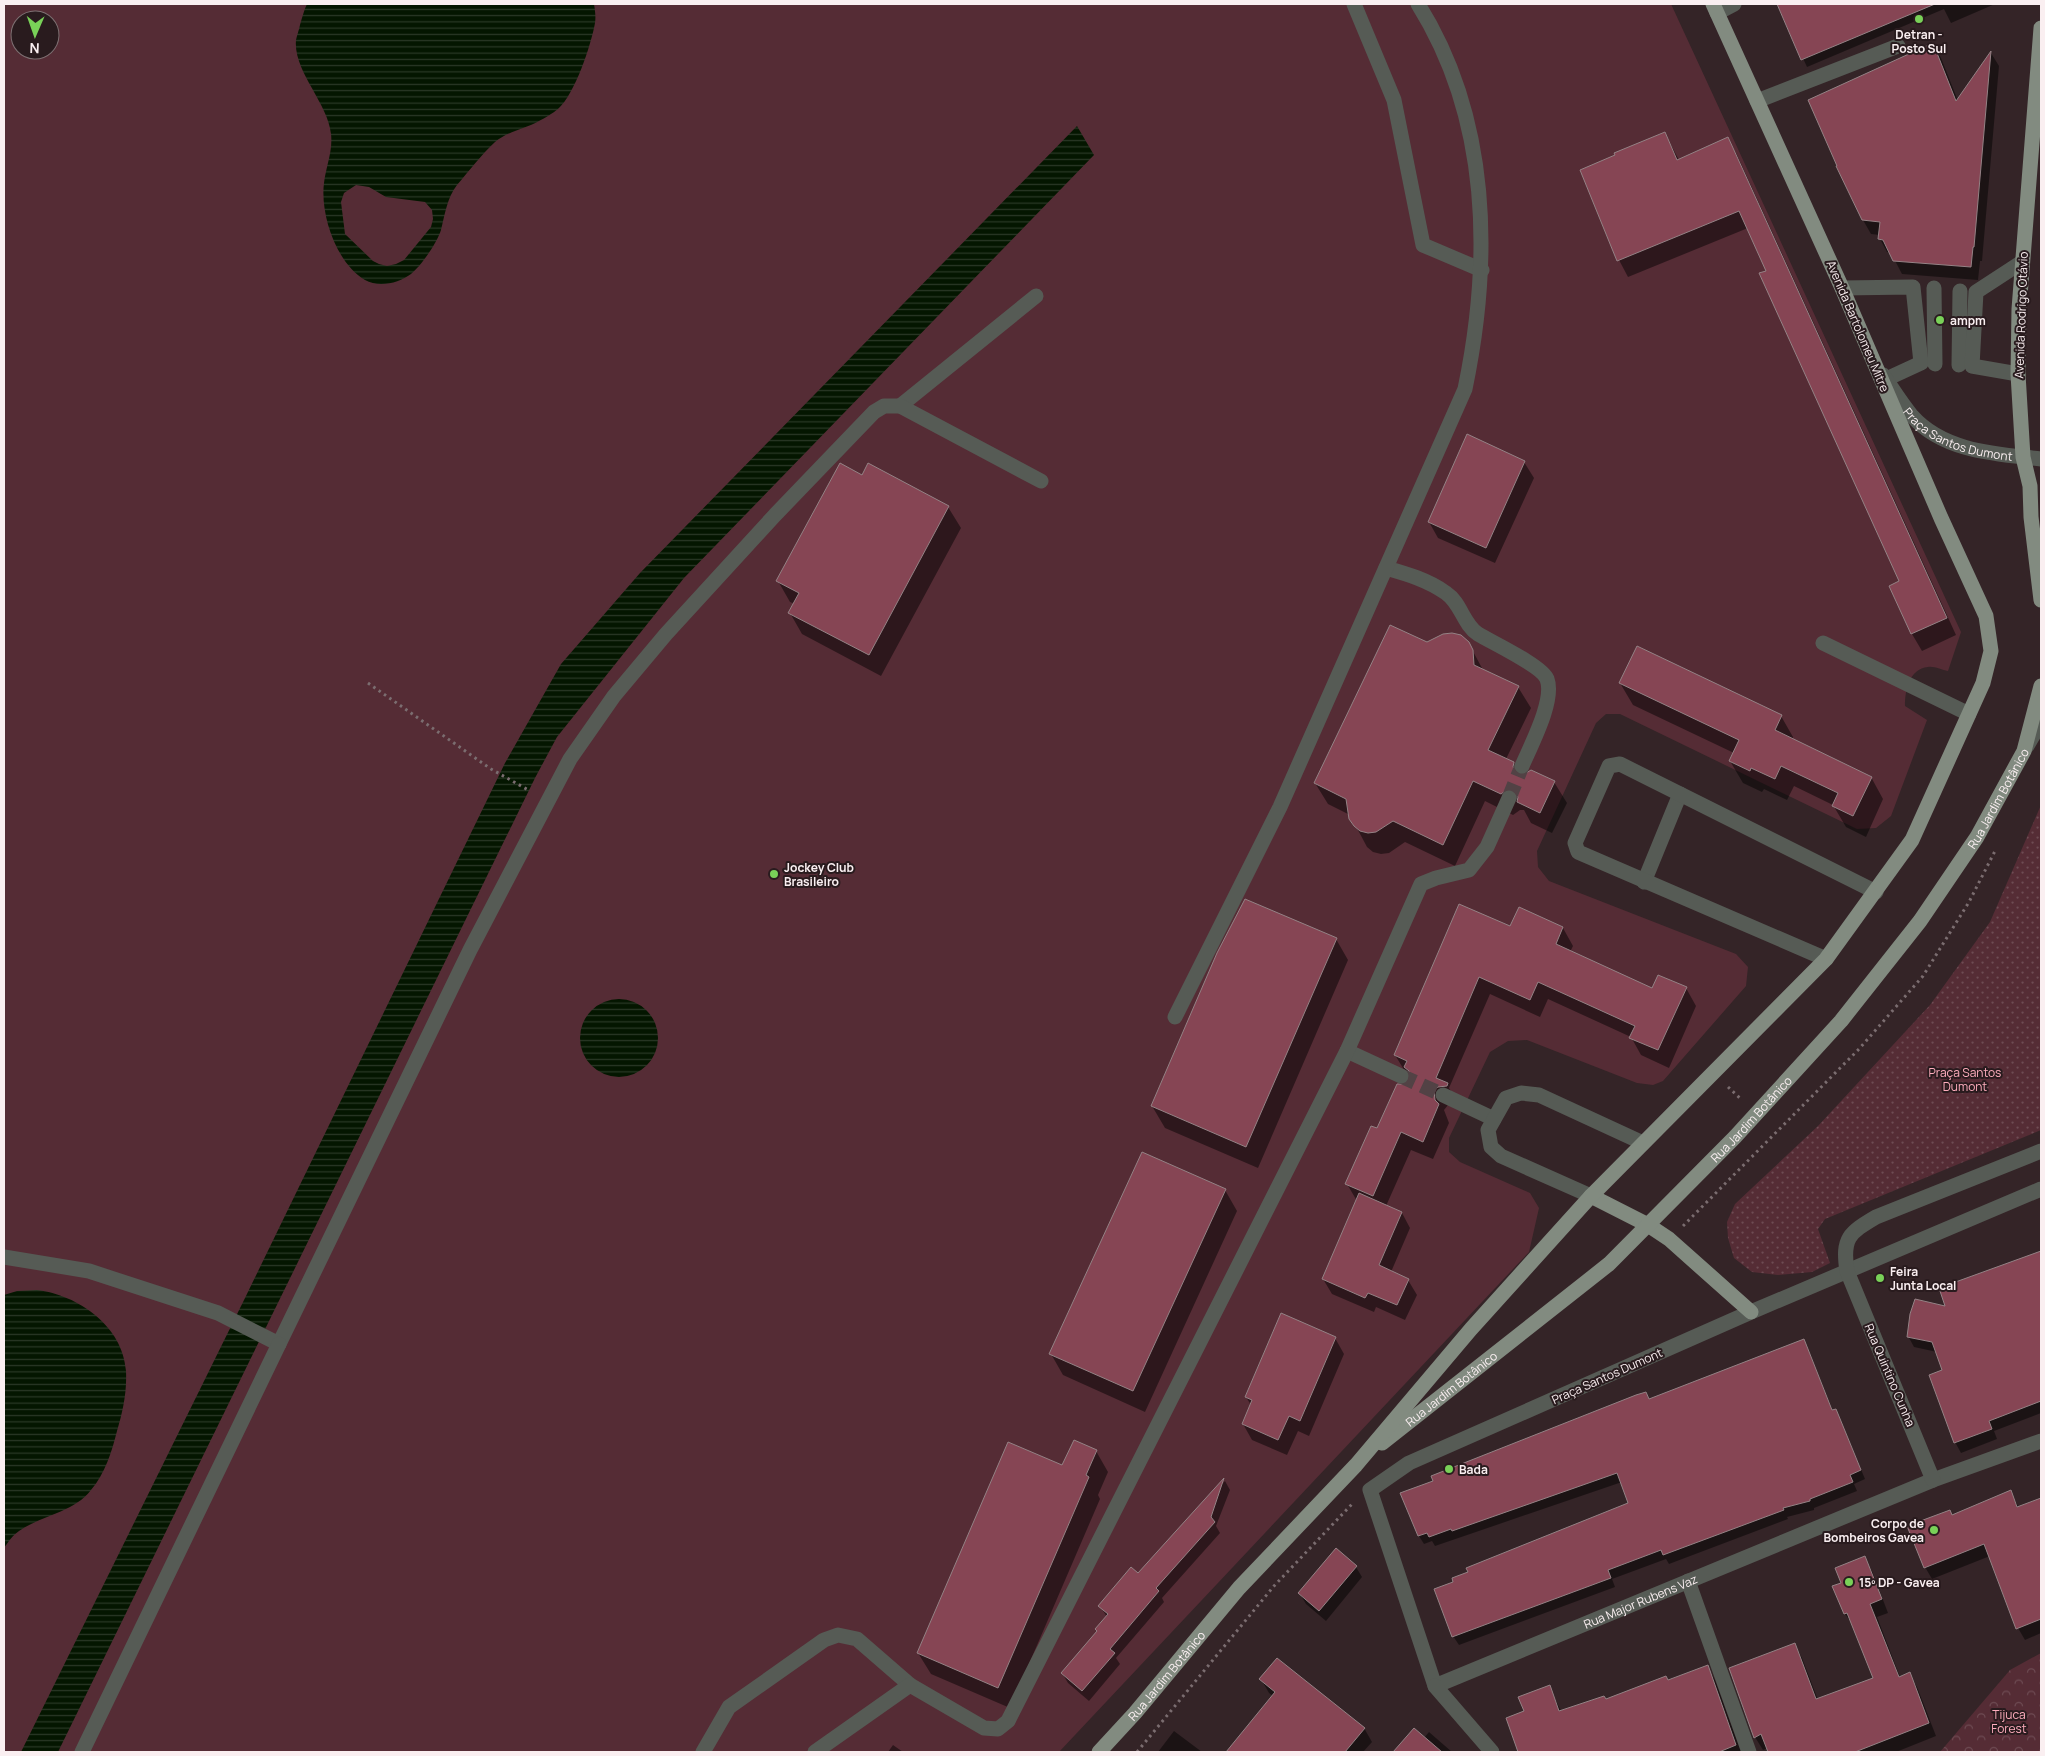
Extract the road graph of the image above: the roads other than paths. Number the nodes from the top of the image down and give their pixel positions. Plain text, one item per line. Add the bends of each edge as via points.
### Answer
1 (1354, 4) edge
2 (1418, 4) edge
3 (1734, 4) edge
4 (1715, 8) edge
5 (2041, 28) edge
6 (1898, 46) dead end
7 (1757, 101) junction
8 (2022, 262) junction
9 (1482, 270) junction
10 (1914, 287) junction
11 (1842, 288) junction
12 (1934, 288) junction
13 (1960, 291) junction
14 (1976, 292) junction
15 (1036, 296) dead end
16 (1928, 363) junction
17 (1965, 365) junction
18 (2018, 374) junction
19 (1883, 380) junction
20 (900, 406) junction
21 (2023, 457) junction
22 (2041, 459) edge
23 (1041, 480) dead end
24 (1386, 568) junction
25 (2041, 600) edge
26 (1822, 643) dead end
27 (1991, 651) joint
28 (2041, 686) edge
29 (1969, 714) junction
30 (2041, 722) edge
31 (2024, 751) junction
32 (1522, 766) tunnel mouth
33 (1680, 794) junction
34 (1509, 798) tunnel mouth
35 (1644, 882) junction
36 (1876, 892) junction
37 (1826, 959) junction
38 (1175, 1017) dead end
39 (1347, 1051) junction
40 (1400, 1076) tunnel mouth
41 (1443, 1096) tunnel mouth
42 (1494, 1119) junction
43 (1643, 1143) junction
44 (2041, 1151) edge
45 (2041, 1189) edge
46 (1591, 1196) junction
47 (1648, 1225) junction
48 (4, 1257) edge
49 (1846, 1271) junction
50 (1751, 1312) junction
51 (274, 1342) junction
52 (2041, 1441) edge
53 (1356, 1464) junction
54 (1933, 1480) junction
55 (1688, 1581) junction
56 (910, 1685) junction
57 (1435, 1686) junction
58 (82, 1752) edge
59 (703, 1752) edge
60 (815, 1752) edge
61 (1099, 1752) edge
62 (1492, 1752) edge
63 (1750, 1752) edge

1 - 9 street via 1394,100 1423,245
2 - 9 street via 1432,26 1464,107 1480,189
3 - 4 street
4 - 7 main road, Avenida Bartolomeu Mitre
5 - 8 main road, Avenida Rodrigo Otávio
6 - 7 street
7 - 11 main road, Avenida Bartolomeu Mitre
8 - 14 street
8 - 18 main road, Avenida Rodrigo Otávio
9 - 24 street via 1474,347 1465,388
10 - 11 street
10 - 12 street
10 - 16 street
11 - 19 main road, Avenida Bartolomeu Mitre
12 - 13 street
12 - 16 street
13 - 14 street
13 - 17 street
14 - 17 street
15 - 20 street
16 - 17 street
16 - 19 street
17 - 18 street
18 - 21 main road, Avenida Rodrigo Otávio
19 - 21 street, Praça Santos Dumont via 1913,416 1940,437 1970,450
19 - 27 main road, Avenida Bartolomeu Mitre via 1986,616
20 - 23 street
20 - 51 street via 884,406 874,412 775,515 666,634 620,689 570,759 470,950
21 - 22 street, Praça Santos Dumont
21 - 25 main road, Avenida Rodrigo Otávio via 2030,486
24 - 32 street via 1421,579 1446,593 1476,633 1533,664 1547,679 1550,697
24 - 38 street via 1280,807
26 - 29 street
27 - 29 main road, Rua Jardim Botânico via 1983,682
28 - 31 main road, Rua Jardim Botânico
29 - 36 main road, Rua Jardim Botânico via 1912,840
30 - 31 street
31 - 47 main road, Rua Jardim Botânico via 1977,836 1920,922 1841,1021
33 - 35 street
33 - 35 street via 1620,764 1609,766 1575,843 1578,852
33 - 36 street
34 - 39 street via 1487,846 1469,870 1421,884
35 - 37 street
36 - 37 main road, Rua Jardim Botânico
37 - 43 main road, Rua Jardim Botânico
39 - 40 street
39 - 56 street via 1008,1721 998,1729 984,1728
41 - 42 street
42 - 43 street via 1506,1098 1521,1093 1539,1095
42 - 46 street via 1488,1130 1491,1147 1501,1156
43 - 46 main road, Rua Jardim Botânico
44 - 49 street via 1876,1217 1861,1226 1847,1240 1844,1252
45 - 49 street, Praça Santos Dumont
46 - 47 main road
46 - 53 main road, Rua Jardim Botânico via 1470,1329
47 - 50 main road
47 - 53 main road, Rua Jardim Botânico via 1609,1264
48 - 51 street via 89,1271 218,1313
49 - 50 street, Praça Santos Dumont
49 - 54 street, Rua Quintino Cunha
50 - 57 street, Praça Santos Dumont via 1409,1463 1372,1488 1370,1491
51 - 58 street
52 - 54 street, Rua Major Rubens Vaz
53 - 61 main road, Rua Jardim Botânico via 1239,1588
54 - 55 street, Rua Major Rubens Vaz
55 - 57 street, Rua Major Rubens Vaz
55 - 63 street
56 - 59 street via 857,1640 838,1636 824,1640 729,1707
56 - 60 street
57 - 62 street

